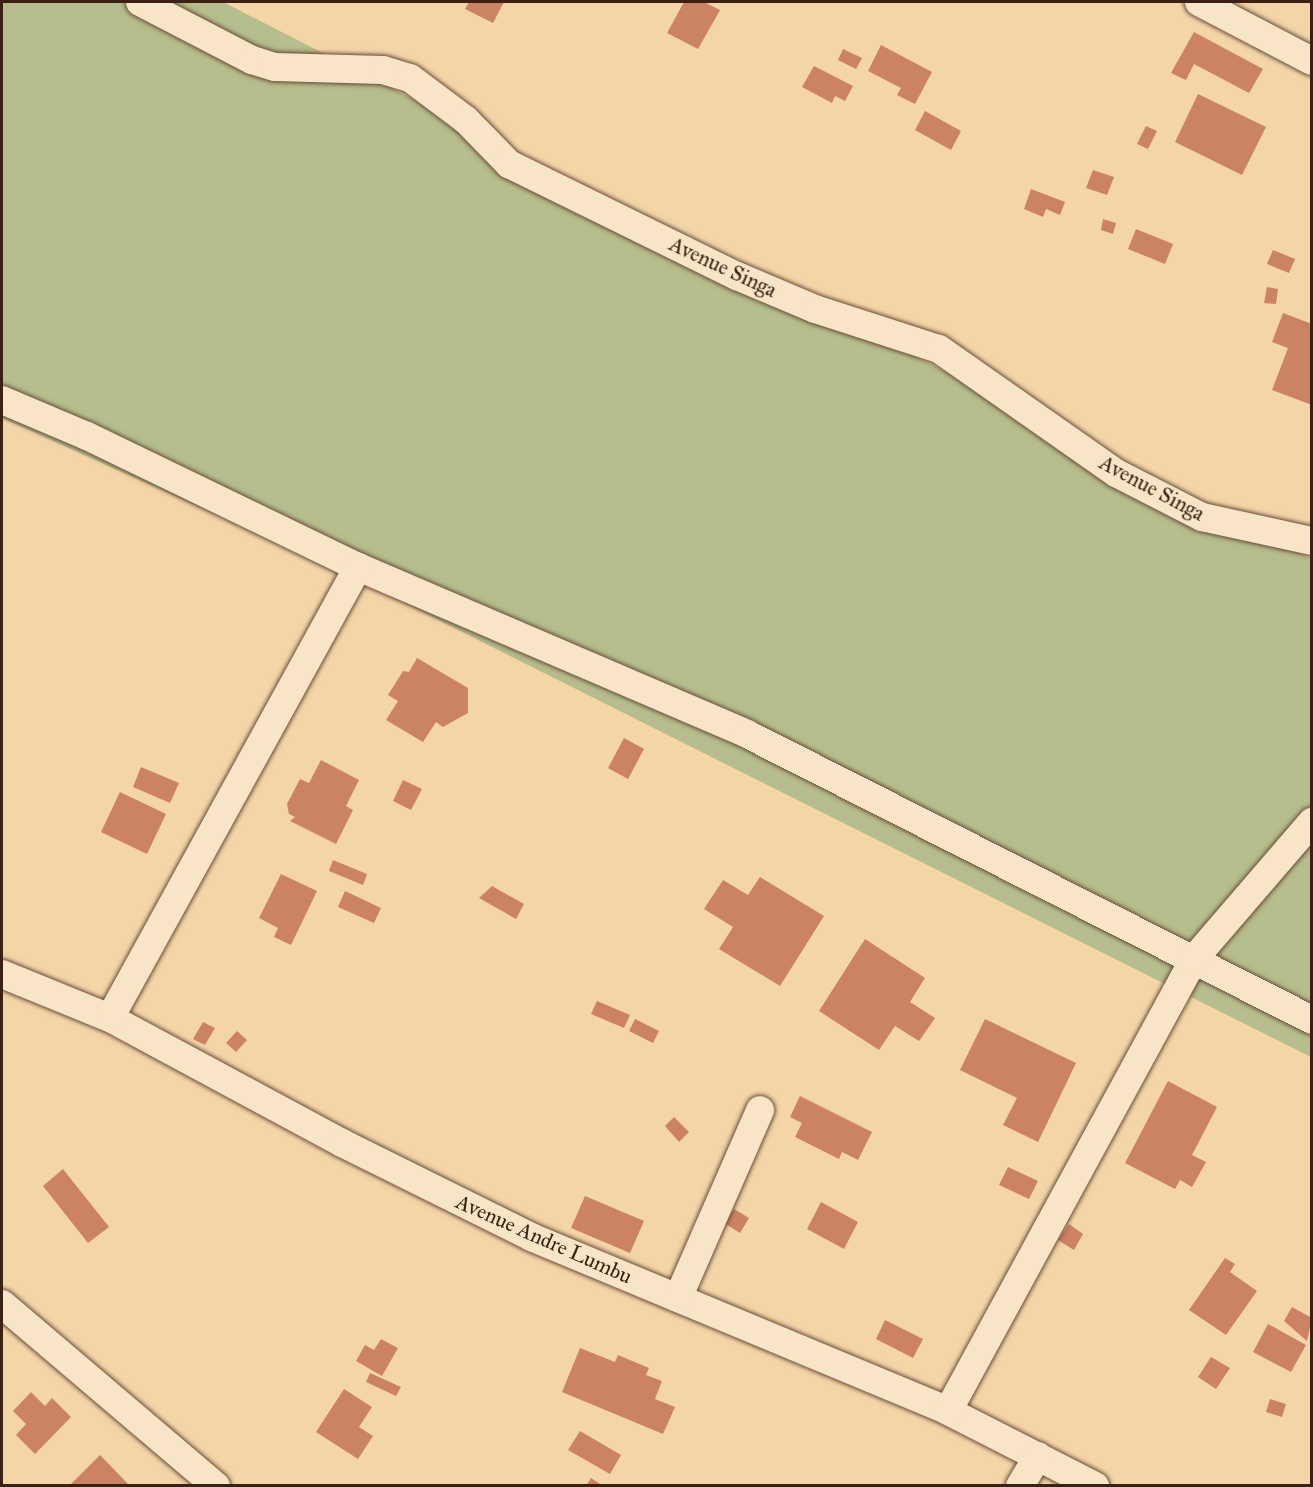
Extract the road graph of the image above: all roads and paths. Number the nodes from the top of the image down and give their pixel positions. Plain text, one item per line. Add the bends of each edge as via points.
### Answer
1 (140, 2) edge
2 (1199, 2) edge
3 (1311, 61) edge
4 (2, 400) edge
5 (1311, 541) edge
6 (358, 567) junction
7 (1311, 822) edge
8 (1194, 959) junction
9 (2, 974) edge
10 (110, 1018) junction
11 (1311, 1020) edge
12 (760, 1110) dead end
13 (678, 1298) junction
14 (2, 1304) edge
15 (948, 1411) junction
16 (1038, 1456) junction
17 (216, 1485) edge
18 (1020, 1485) edge
19 (1095, 1485) edge

1 - 5 street, Avenue Singa via 231,50 275,67 383,70 410,78 466,120 509,164 737,276 814,309 949,354 1116,473 1202,517
2 - 3 street
4 - 6 street via 87,436
6 - 8 street via 747,734
6 - 10 street
7 - 8 street
8 - 11 street
8 - 15 street
9 - 10 street, Avenue Andre Lumbu
10 - 13 street, Avenue Andre Lumbu via 342,1143 520,1232
12 - 13 street
13 - 15 street, Avenue Andre Lumbu
14 - 17 street
15 - 16 street, Avenue Andre Lumbu
16 - 18 street
16 - 19 street, Avenue Andre Lumbu

